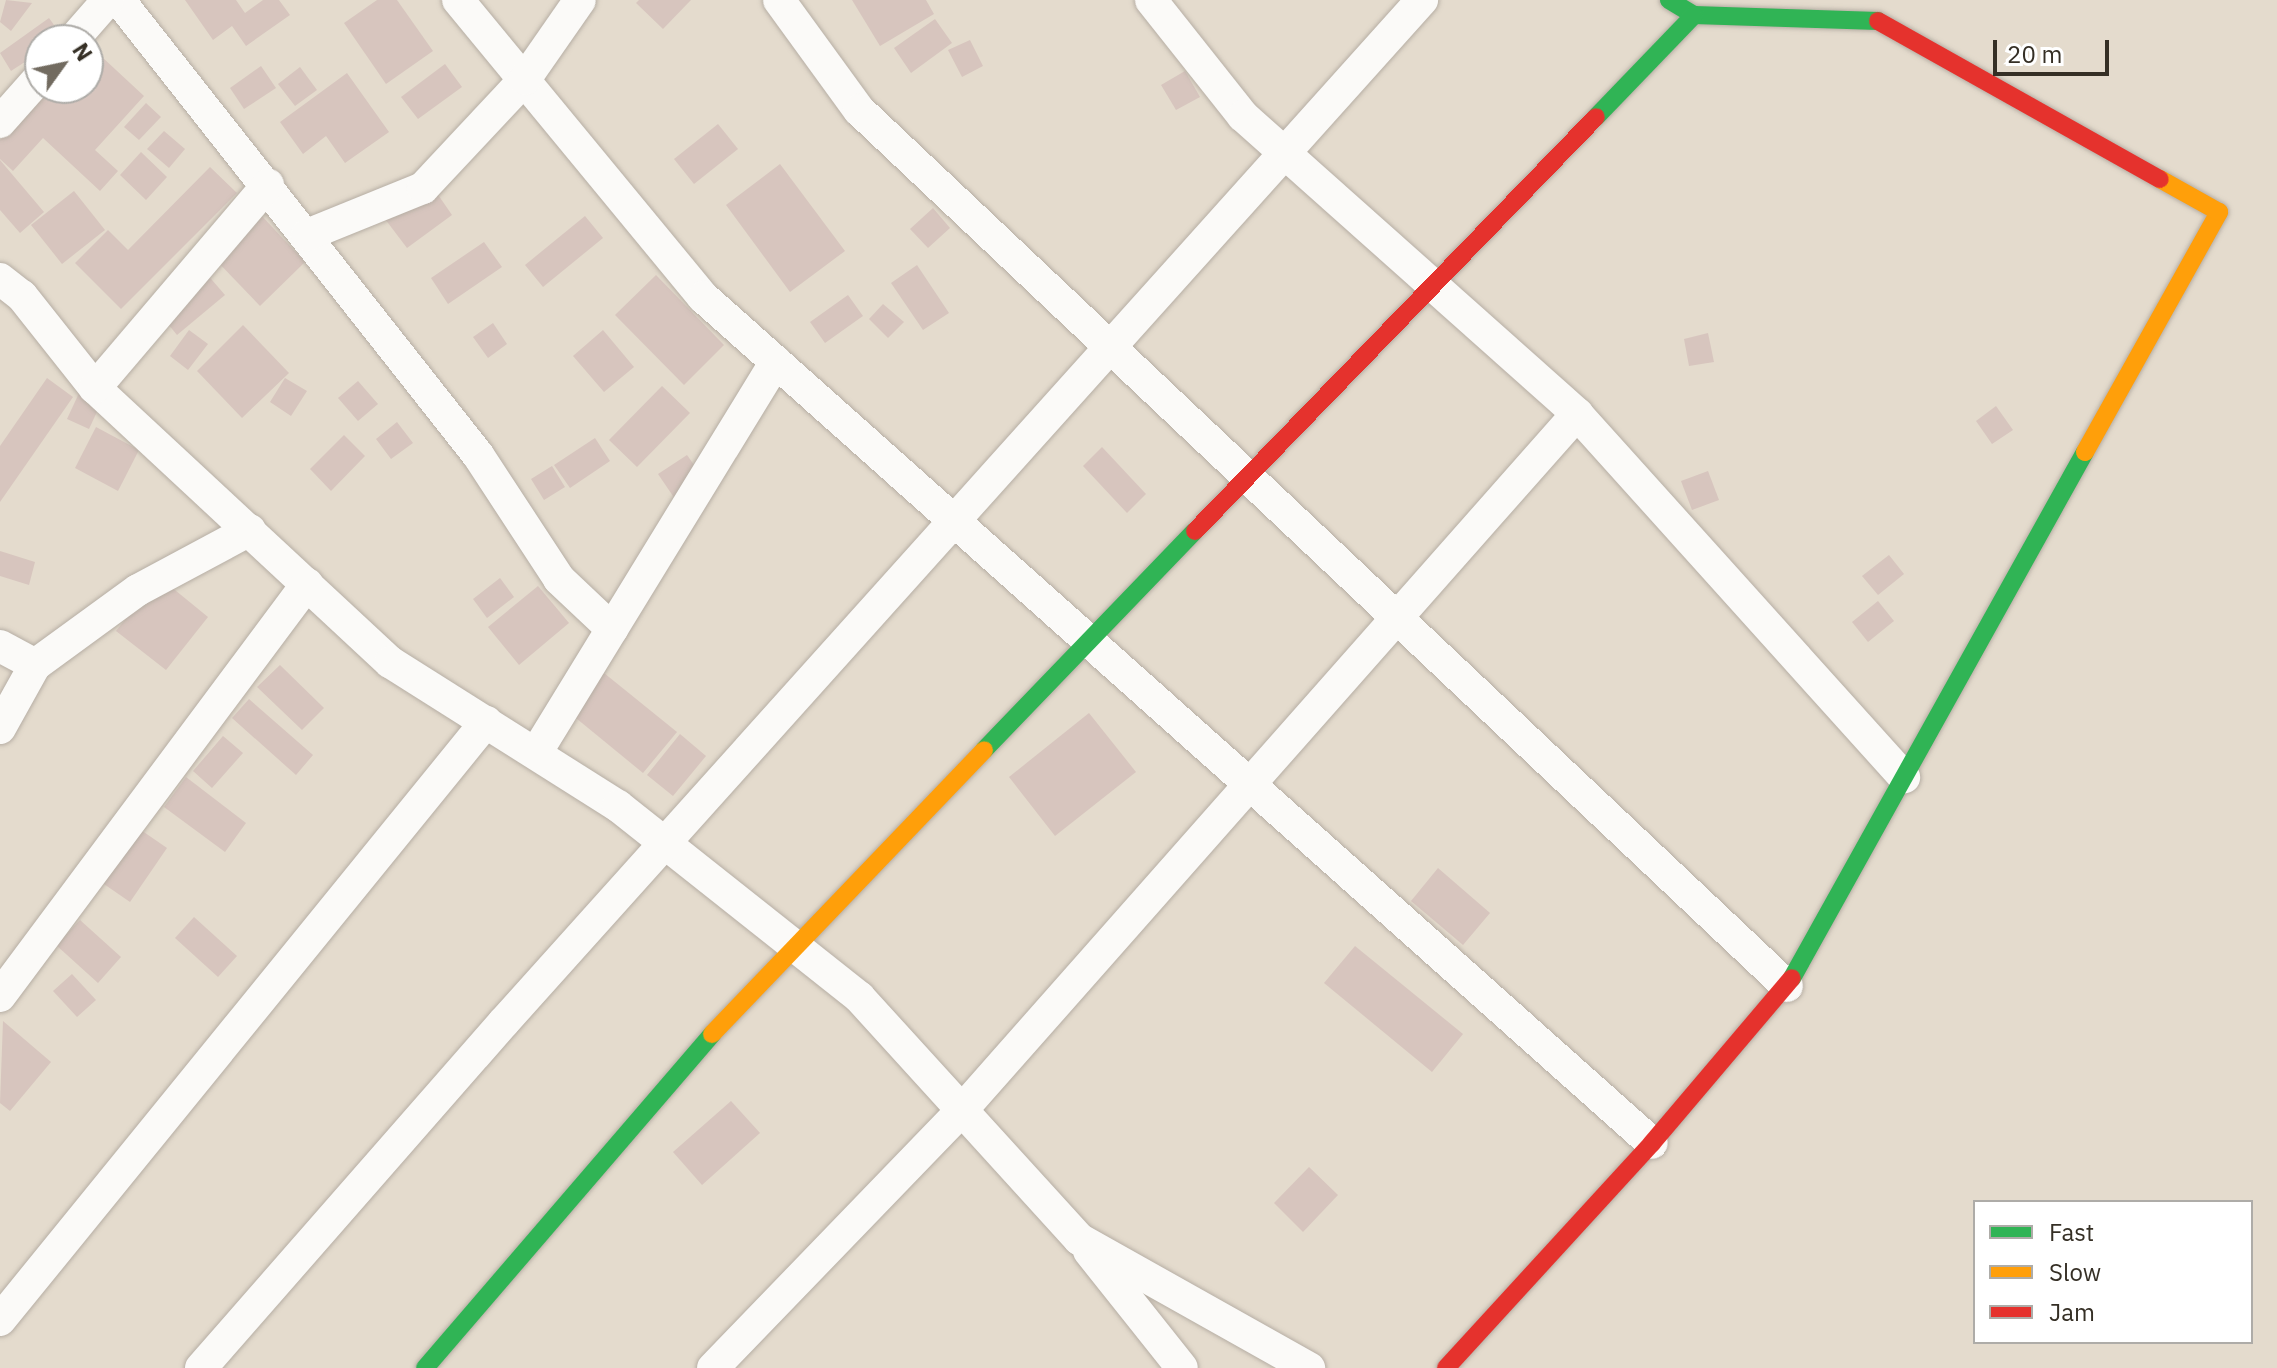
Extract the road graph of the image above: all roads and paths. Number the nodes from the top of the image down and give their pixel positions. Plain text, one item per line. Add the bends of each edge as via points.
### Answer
1 (108, 0) edge
2 (119, 0) edge
3 (458, 0) edge
4 (580, 0) edge
5 (779, 0) edge
6 (1151, 0) edge
7 (1422, 0) edge
8 (1669, 0) edge
9 (1694, 15) junction
10 (87, 24) edge
11 (525, 79) junction
12 (24, 95) edge
13 (0, 122) edge
14 (1284, 153) junction
15 (268, 185) junction
16 (307, 235) junction
17 (0, 279) edge
18 (1432, 284) junction
19 (1110, 347) junction
20 (776, 362) junction
21 (95, 388) junction
22 (1577, 414) junction
23 (1247, 476) junction
24 (954, 521) junction
25 (250, 530) junction
26 (307, 584) junction
27 (1397, 618) junction
28 (612, 629) junction
29 (1088, 641) junction
30 (0, 646) edge
31 (35, 665) junction
32 (486, 722) junction
33 (0, 728) edge
34 (536, 753) junction
35 (1904, 777) junction
36 (1250, 785) junction
37 (665, 843) junction
38 (795, 946) junction
39 (1787, 986) junction
40 (0, 996) edge
41 (962, 1110) junction
42 (1652, 1143) junction
43 (1079, 1239) junction
44 (0, 1320) edge
45 (201, 1368) edge
46 (425, 1368) edge
47 (713, 1368) edge
48 (1182, 1368) edge
49 (1309, 1368) edge
50 (1446, 1368) edge

1 - 10 street
2 - 15 street
3 - 11 street
4 - 11 street
5 - 19 street via 859,110
6 - 14 street via 1243,116
7 - 14 street
8 - 9 street
9 - 18 street
9 - 35 street via 1872,18 2219,212
11 - 16 street via 423,188
11 - 20 street via 703,297
12 - 13 street
14 - 18 street
14 - 19 street
15 - 16 street
15 - 21 street
16 - 28 street via 478,455 559,579
17 - 21 street via 22,296
18 - 22 street
18 - 23 street
19 - 23 street
19 - 24 street
20 - 24 street
20 - 28 street
21 - 25 street
22 - 27 street
22 - 35 street
23 - 27 street
23 - 29 street
24 - 29 street
24 - 37 street
25 - 26 street
25 - 31 street via 138,590
26 - 32 street via 390,662
26 - 40 street
27 - 36 street
27 - 39 street
28 - 34 street
29 - 36 street
29 - 38 street
30 - 31 street
31 - 33 street
32 - 34 street
32 - 44 street
34 - 37 street
35 - 39 street
36 - 41 street
36 - 42 street
37 - 38 street
37 - 45 street
38 - 41 street via 859,997
38 - 46 street via 735,1007
39 - 42 street
41 - 43 street
41 - 47 street
42 - 50 street
43 - 48 street
43 - 49 street

